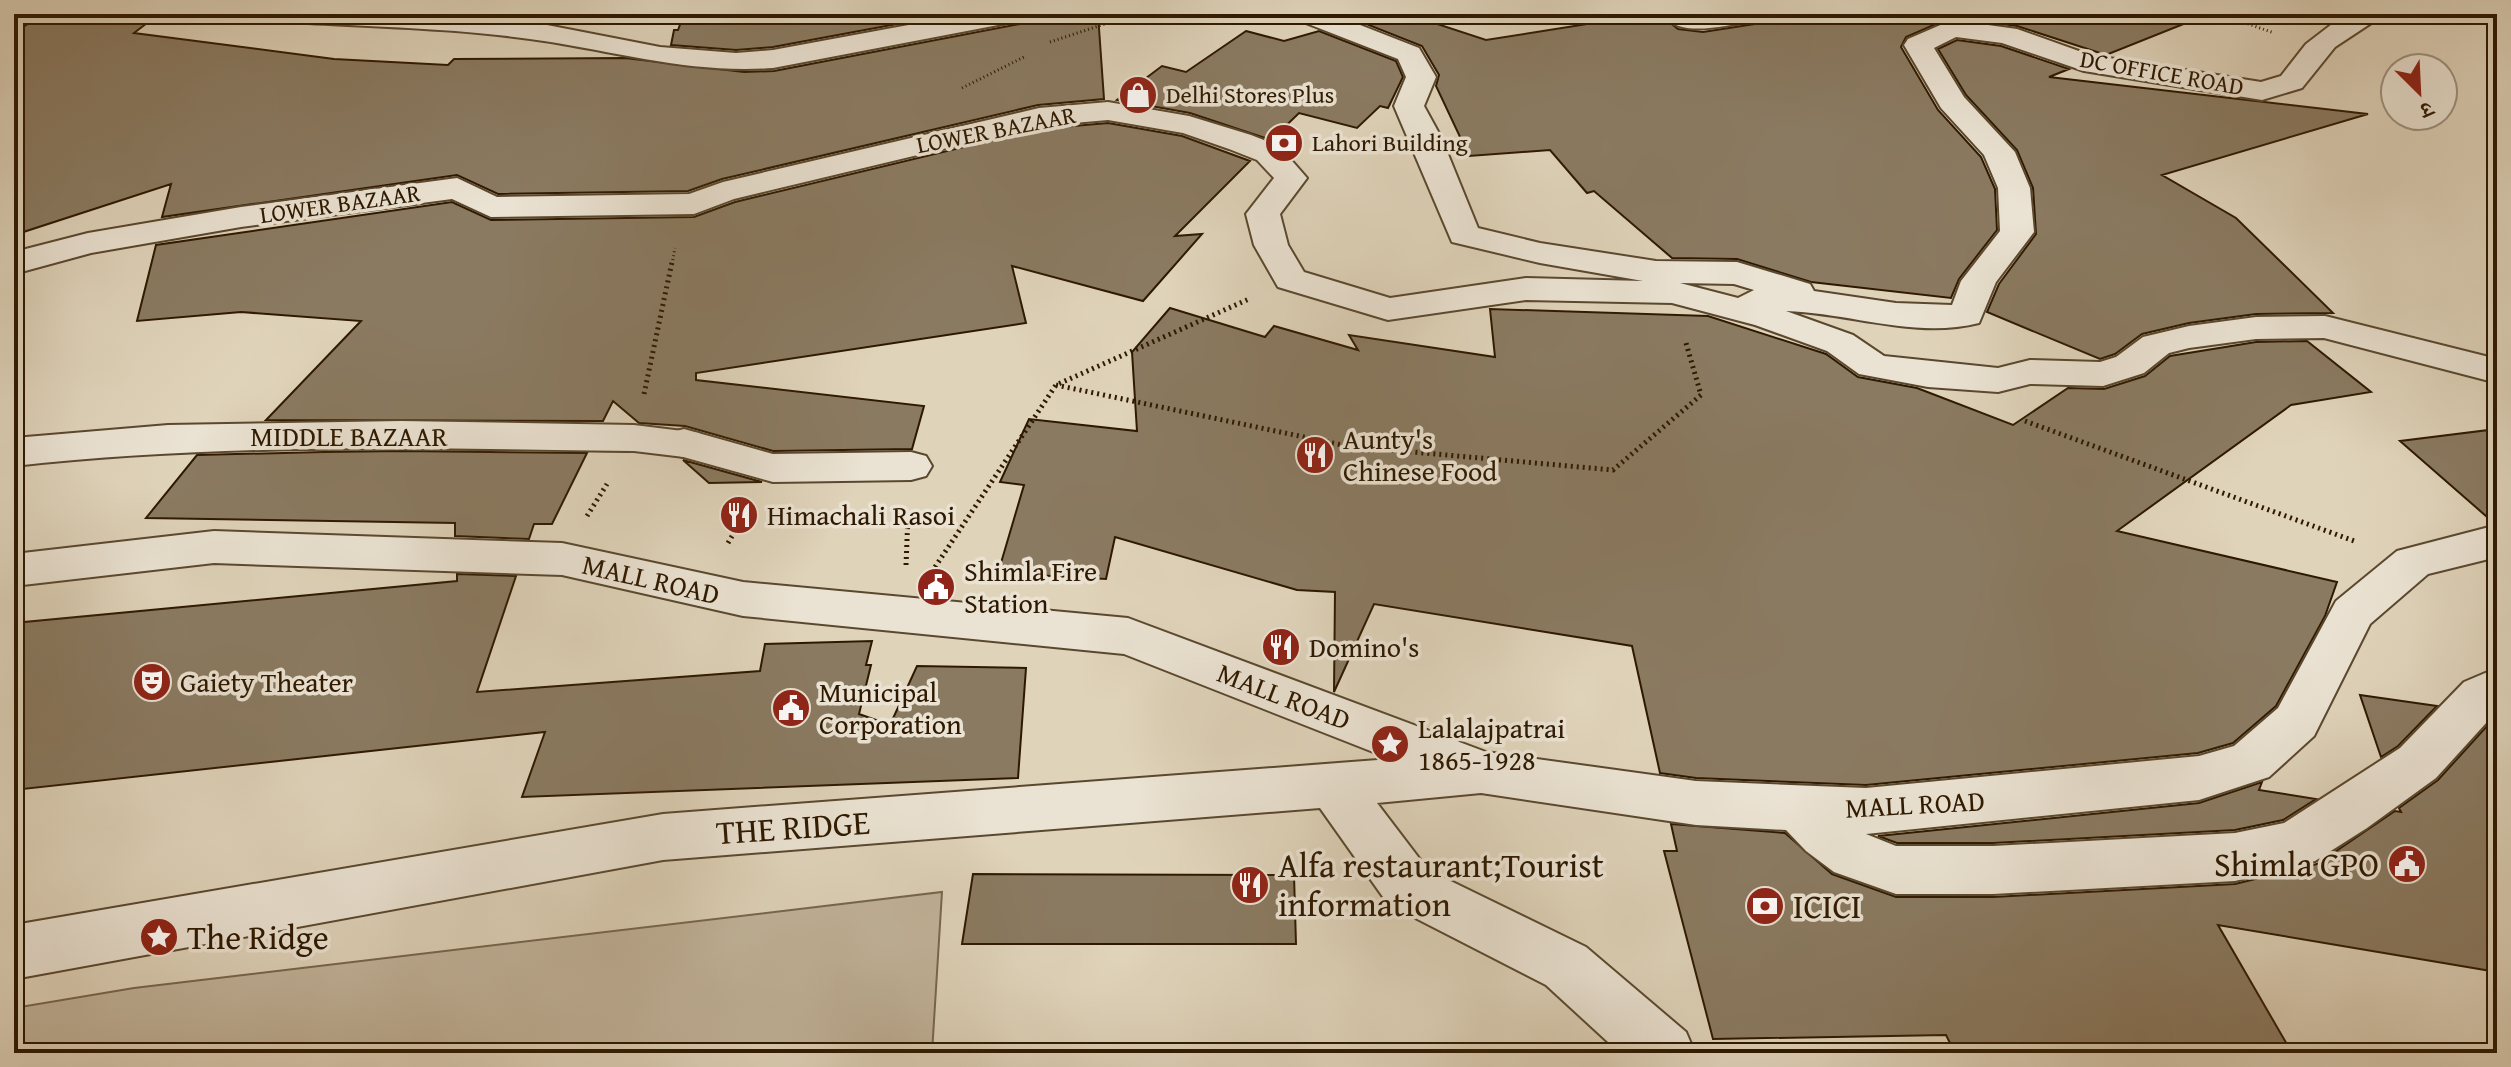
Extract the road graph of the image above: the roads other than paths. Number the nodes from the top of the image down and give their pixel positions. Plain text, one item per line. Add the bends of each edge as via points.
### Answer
1 (289, 14) edge
2 (1014, 14) edge
3 (1308, 14) edge
4 (1676, 14) edge
5 (1750, 14) edge
6 (2033, 14) edge
7 (2371, 14) edge
8 (2137, 73) junction
9 (14, 263) edge
10 (1830, 302) junction
11 (1722, 304) junction
12 (2497, 371) edge
13 (14, 452) edge
14 (911, 466) road end
15 (2497, 541) edge
16 (14, 570) edge
17 (2497, 687) edge
18 (1484, 773) junction
19 (1334, 786) junction
20 (1799, 808) junction
21 (14, 952) edge
22 (1665, 1053) edge

1 - 2 street via 511,28 729,64
3 - 10 street via 1409,54 1421,77 1409,106 1429,137 1442,187 1464,235 1656,272 1737,273
4 - 5 street via 1687,20
6 - 8 street via 2058,33
7 - 8 street, DC OFFICE ROAD via 2335,30 2307,55 2292,82 2262,91
8 - 10 street, DC OFFICE ROAD via 1979,31 1952,28 1918,45 1952,102 1999,152 2014,188 2017,232 1979,281 1966,315 1916,317
9 - 11 street, LOWER BAZAAR via 88,243 241,217 457,188 491,207 694,204 723,192 1039,117 1108,111 1189,125 1268,153 1284,167 1291,178 1263,214 1271,245 1291,279 1388,309 1526,289 1673,292
10 - 11 street, DC OFFICE ROAD via 1778,298
11 - 12 street via 1840,343 1873,366 1928,375 1998,380 2030,372 2103,374 2130,365 2156,345 2189,337 2311,327
13 - 14 street, MIDDLE BAZAAR via 148,439 270,436 634,438 684,443 773,468
15 - 20 street, MALL ROAD via 2413,562 2352,613 2296,722 2251,762 2199,778 2030,797 1866,811
16 - 18 street, MALL ROAD via 214,547 562,559 699,592 1128,636
17 - 20 street via 2481,696 2418,763 2348,812 2296,844 2235,857 1896,870 1853,855
18 - 19 street, THE RIDGE
18 - 20 street, MALL ROAD via 1696,803
19 - 21 street, THE RIDGE via 663,837
19 - 22 street via 1408,887 1566,966

